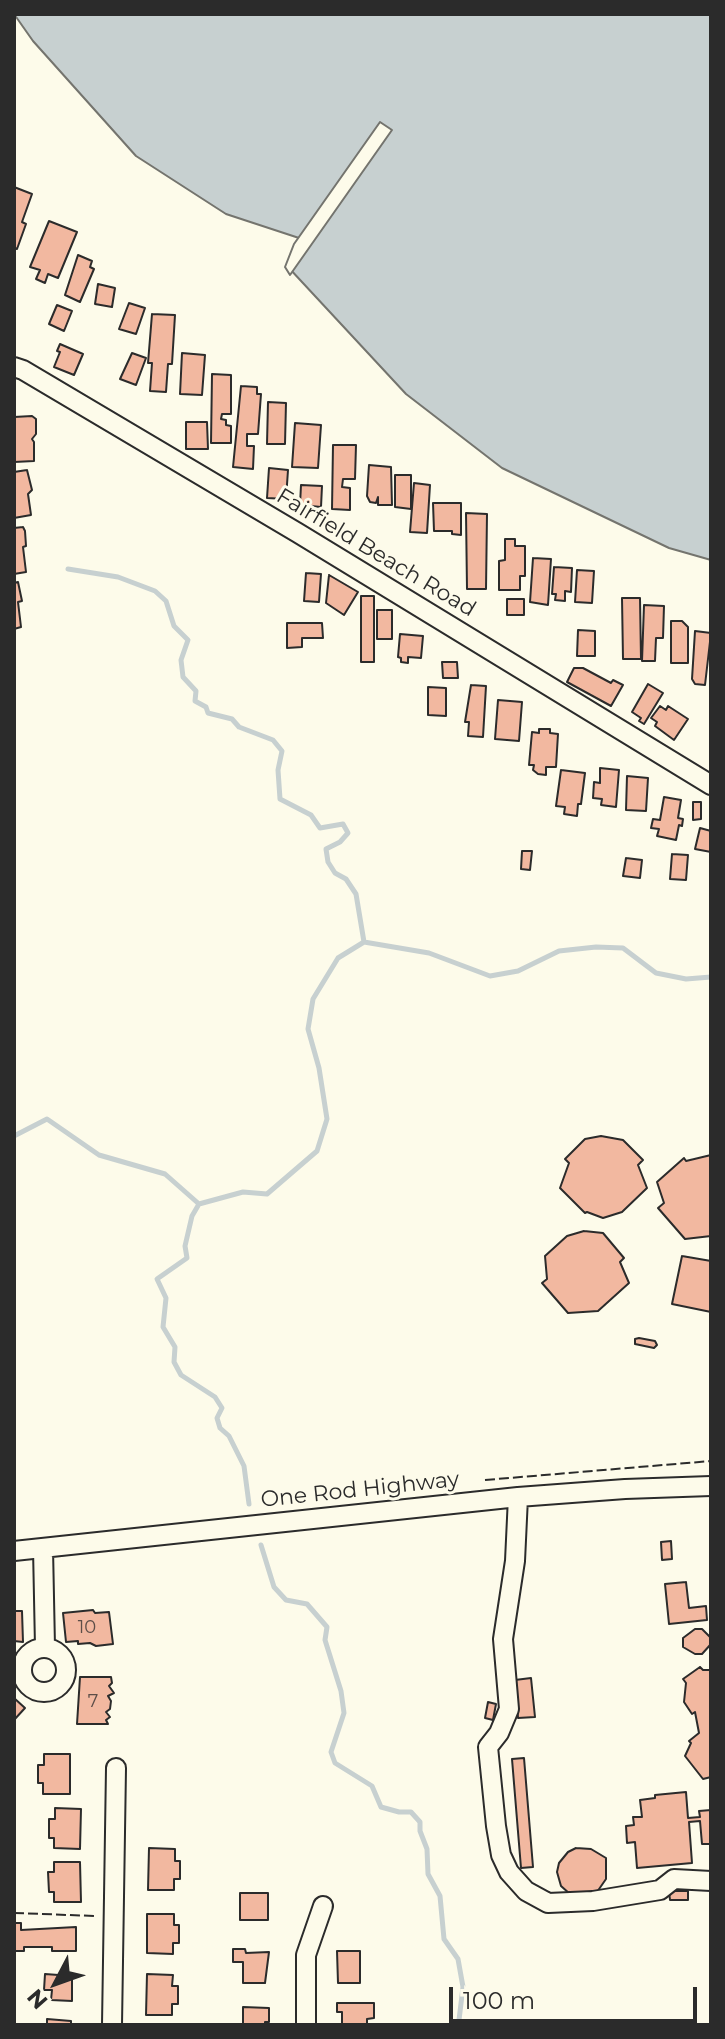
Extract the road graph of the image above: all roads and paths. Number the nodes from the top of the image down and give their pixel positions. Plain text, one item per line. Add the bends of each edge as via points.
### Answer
1 (14, 367) edge
2 (711, 785) edge
3 (711, 1486) edge
4 (518, 1497) junction
5 (43, 1548) junction
6 (14, 1551) edge
7 (45, 1647) junction
8 (49, 1691) junction
9 (75, 1692) dead end
10 (116, 1768) dead end
11 (711, 1881) edge
12 (323, 1906) dead end
13 (112, 2025) edge
14 (306, 2025) edge

1 - 2 street, Fairfield Beach Road
3 - 4 street, One Rod Highway
4 - 5 street, One Rod Highway
4 - 11 street via 503,1639 509,1709 488,1747 496,1826 509,1872 526,1891 548,1903 660,1890 674,1879
5 - 6 street, One Rod Highway
5 - 7 street
7 - 8 street via 59,1653 66,1665 61,1685
7 - 8 street via 26,1657 22,1671 30,1687
8 - 9 street
10 - 13 street
12 - 14 street via 306,1955

